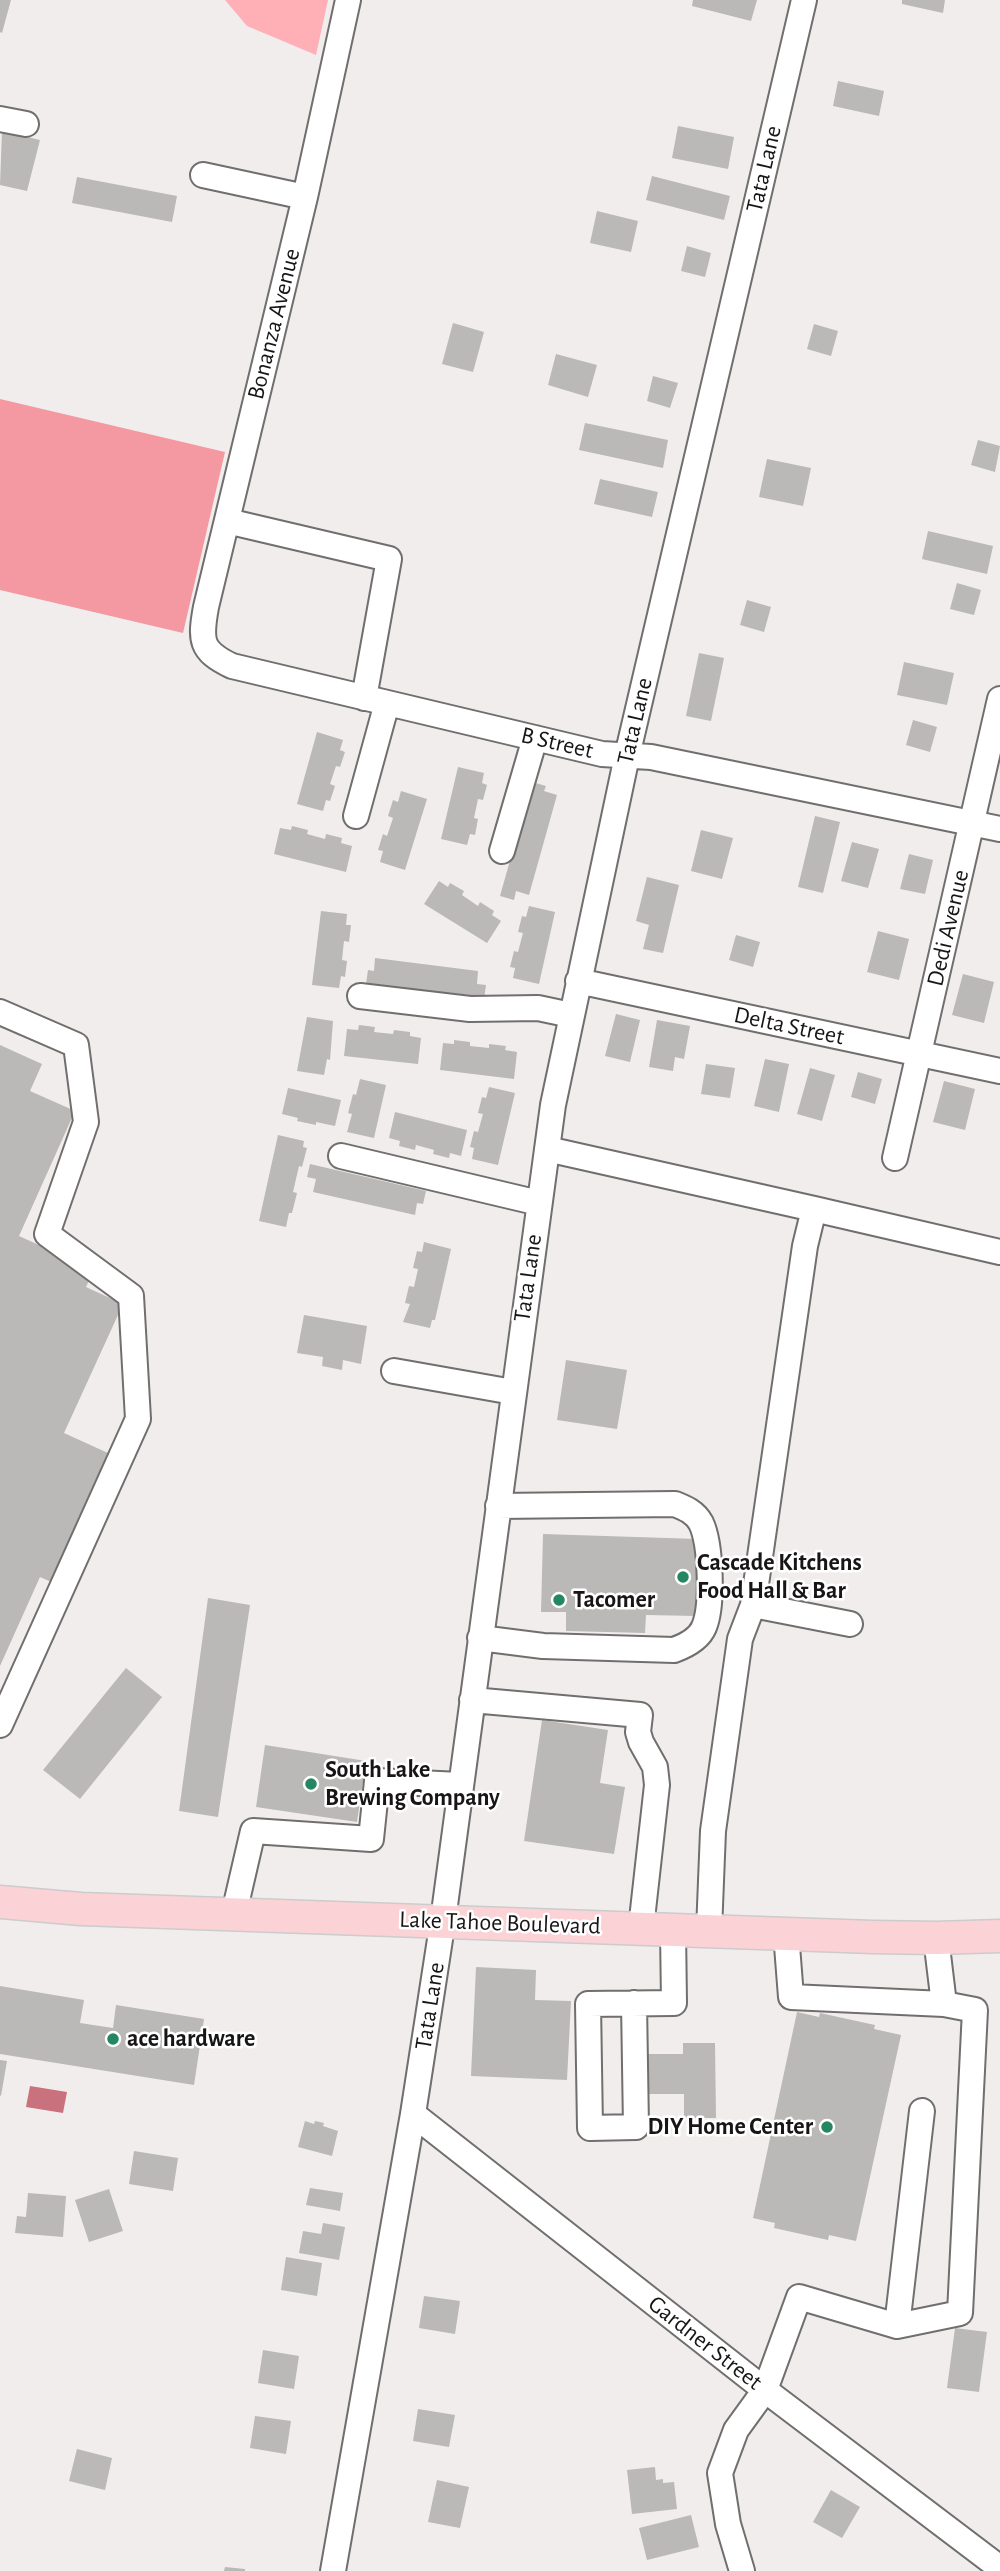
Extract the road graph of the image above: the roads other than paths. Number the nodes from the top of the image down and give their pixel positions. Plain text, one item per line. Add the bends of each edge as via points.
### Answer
1 (348, 0) edge
2 (804, 0) edge
3 (0, 119) edge
4 (26, 124) dead end
5 (203, 175) dead end
6 (305, 197) junction
7 (227, 521) junction
8 (205, 647) joint
9 (1000, 699) edge
10 (375, 700) junction
11 (535, 738) junction
12 (627, 755) junction
13 (356, 816) dead end
14 (972, 823) junction
15 (1000, 829) edge
16 (502, 851) dead end
17 (578, 981) junction
18 (360, 996) dead end
19 (0, 1012) edge
20 (571, 1014) junction
21 (919, 1054) junction
22 (1000, 1071) edge
23 (547, 1149) junction
24 (341, 1156) dead end
25 (895, 1158) dead end
26 (539, 1203) junction
27 (814, 1209) junction
28 (1000, 1252) edge
29 (394, 1371) dead end
30 (513, 1392) junction
31 (498, 1506) junction
32 (753, 1605) junction
33 (850, 1624) dead end
34 (480, 1638) junction
35 (472, 1700) junction
36 (0, 1726) edge
37 (460, 1785) junction
38 (0, 1902) edge
39 (234, 1913) junction
40 (443, 1920) junction
41 (641, 1928) junction
42 (673, 1930) junction
43 (709, 1931) junction
44 (786, 1933) junction
45 (1000, 1936) edge
46 (936, 1938) junction
47 (634, 2003) junction
48 (944, 2004) junction
49 (922, 2110) dead end
50 (413, 2114) junction
51 (897, 2326) junction
52 (765, 2390) junction
53 (1000, 2568) edge
54 (333, 2571) edge
55 (741, 2571) edge

1 - 6 street, Bonanza Avenue
2 - 12 street, Tata Lane
3 - 4 street
5 - 6 street
6 - 7 street, Bonanza Avenue
7 - 8 street, Bonanza Avenue via 202,628
7 - 10 street via 388,559
8 - 10 street, B Street via 232,666
9 - 14 street, Dedi Avenue
10 - 11 street, B Street
10 - 13 street
11 - 12 street, B Street via 602,754
11 - 16 street
12 - 14 street, B Street
12 - 17 street, Tata Lane
14 - 15 street, B Street
14 - 21 street, Dedi Avenue
17 - 20 street, Tata Lane
17 - 21 street, Delta Street
18 - 20 street via 470,1009 538,1008
19 - 36 street via 76,1045 86,1122 47,1234 131,1296 138,1419
20 - 23 street, Tata Lane
21 - 22 street, Delta Street
21 - 25 street, Dedi Avenue
23 - 26 street, Tata Lane
23 - 27 street
24 - 26 street
26 - 30 street, Tata Lane
27 - 28 street
27 - 32 street
29 - 30 street
30 - 31 street, Tata Lane
31 - 34 street, Tata Lane
31 - 34 street via 674,1504 690,1510 701,1523 710,1566 706,1613 697,1637 674,1650 543,1646
32 - 33 street
32 - 43 street via 740,1639 713,1831
34 - 35 street, Tata Lane
35 - 37 street, Tata Lane
35 - 41 street via 639,1715 638,1732 655,1767 657,1785
37 - 39 street via 377,1781 371,1839 253,1831
37 - 40 street, Tata Lane
38 - 39 main road, Lake Tahoe Boulevard
39 - 40 main road, Lake Tahoe Boulevard
40 - 41 main road, Lake Tahoe Boulevard
40 - 50 street, Tata Lane
41 - 42 main road, Lake Tahoe Boulevard
42 - 43 main road, Lake Tahoe Boulevard
42 - 47 street via 674,2003
43 - 44 main road, Lake Tahoe Boulevard
44 - 46 main road, Lake Tahoe Boulevard
44 - 48 street via 791,1997
45 - 46 main road, Lake Tahoe Boulevard
46 - 48 street
47 - 47 street via 588,2004 590,2128 636,2127
48 - 51 street via 975,2010 960,2313
49 - 51 street
50 - 52 street, Gardner Street
50 - 54 street, Tata Lane
51 - 52 street via 799,2297
52 - 53 street, Gardner Street
52 - 55 street via 736,2430 720,2473 727,2524

